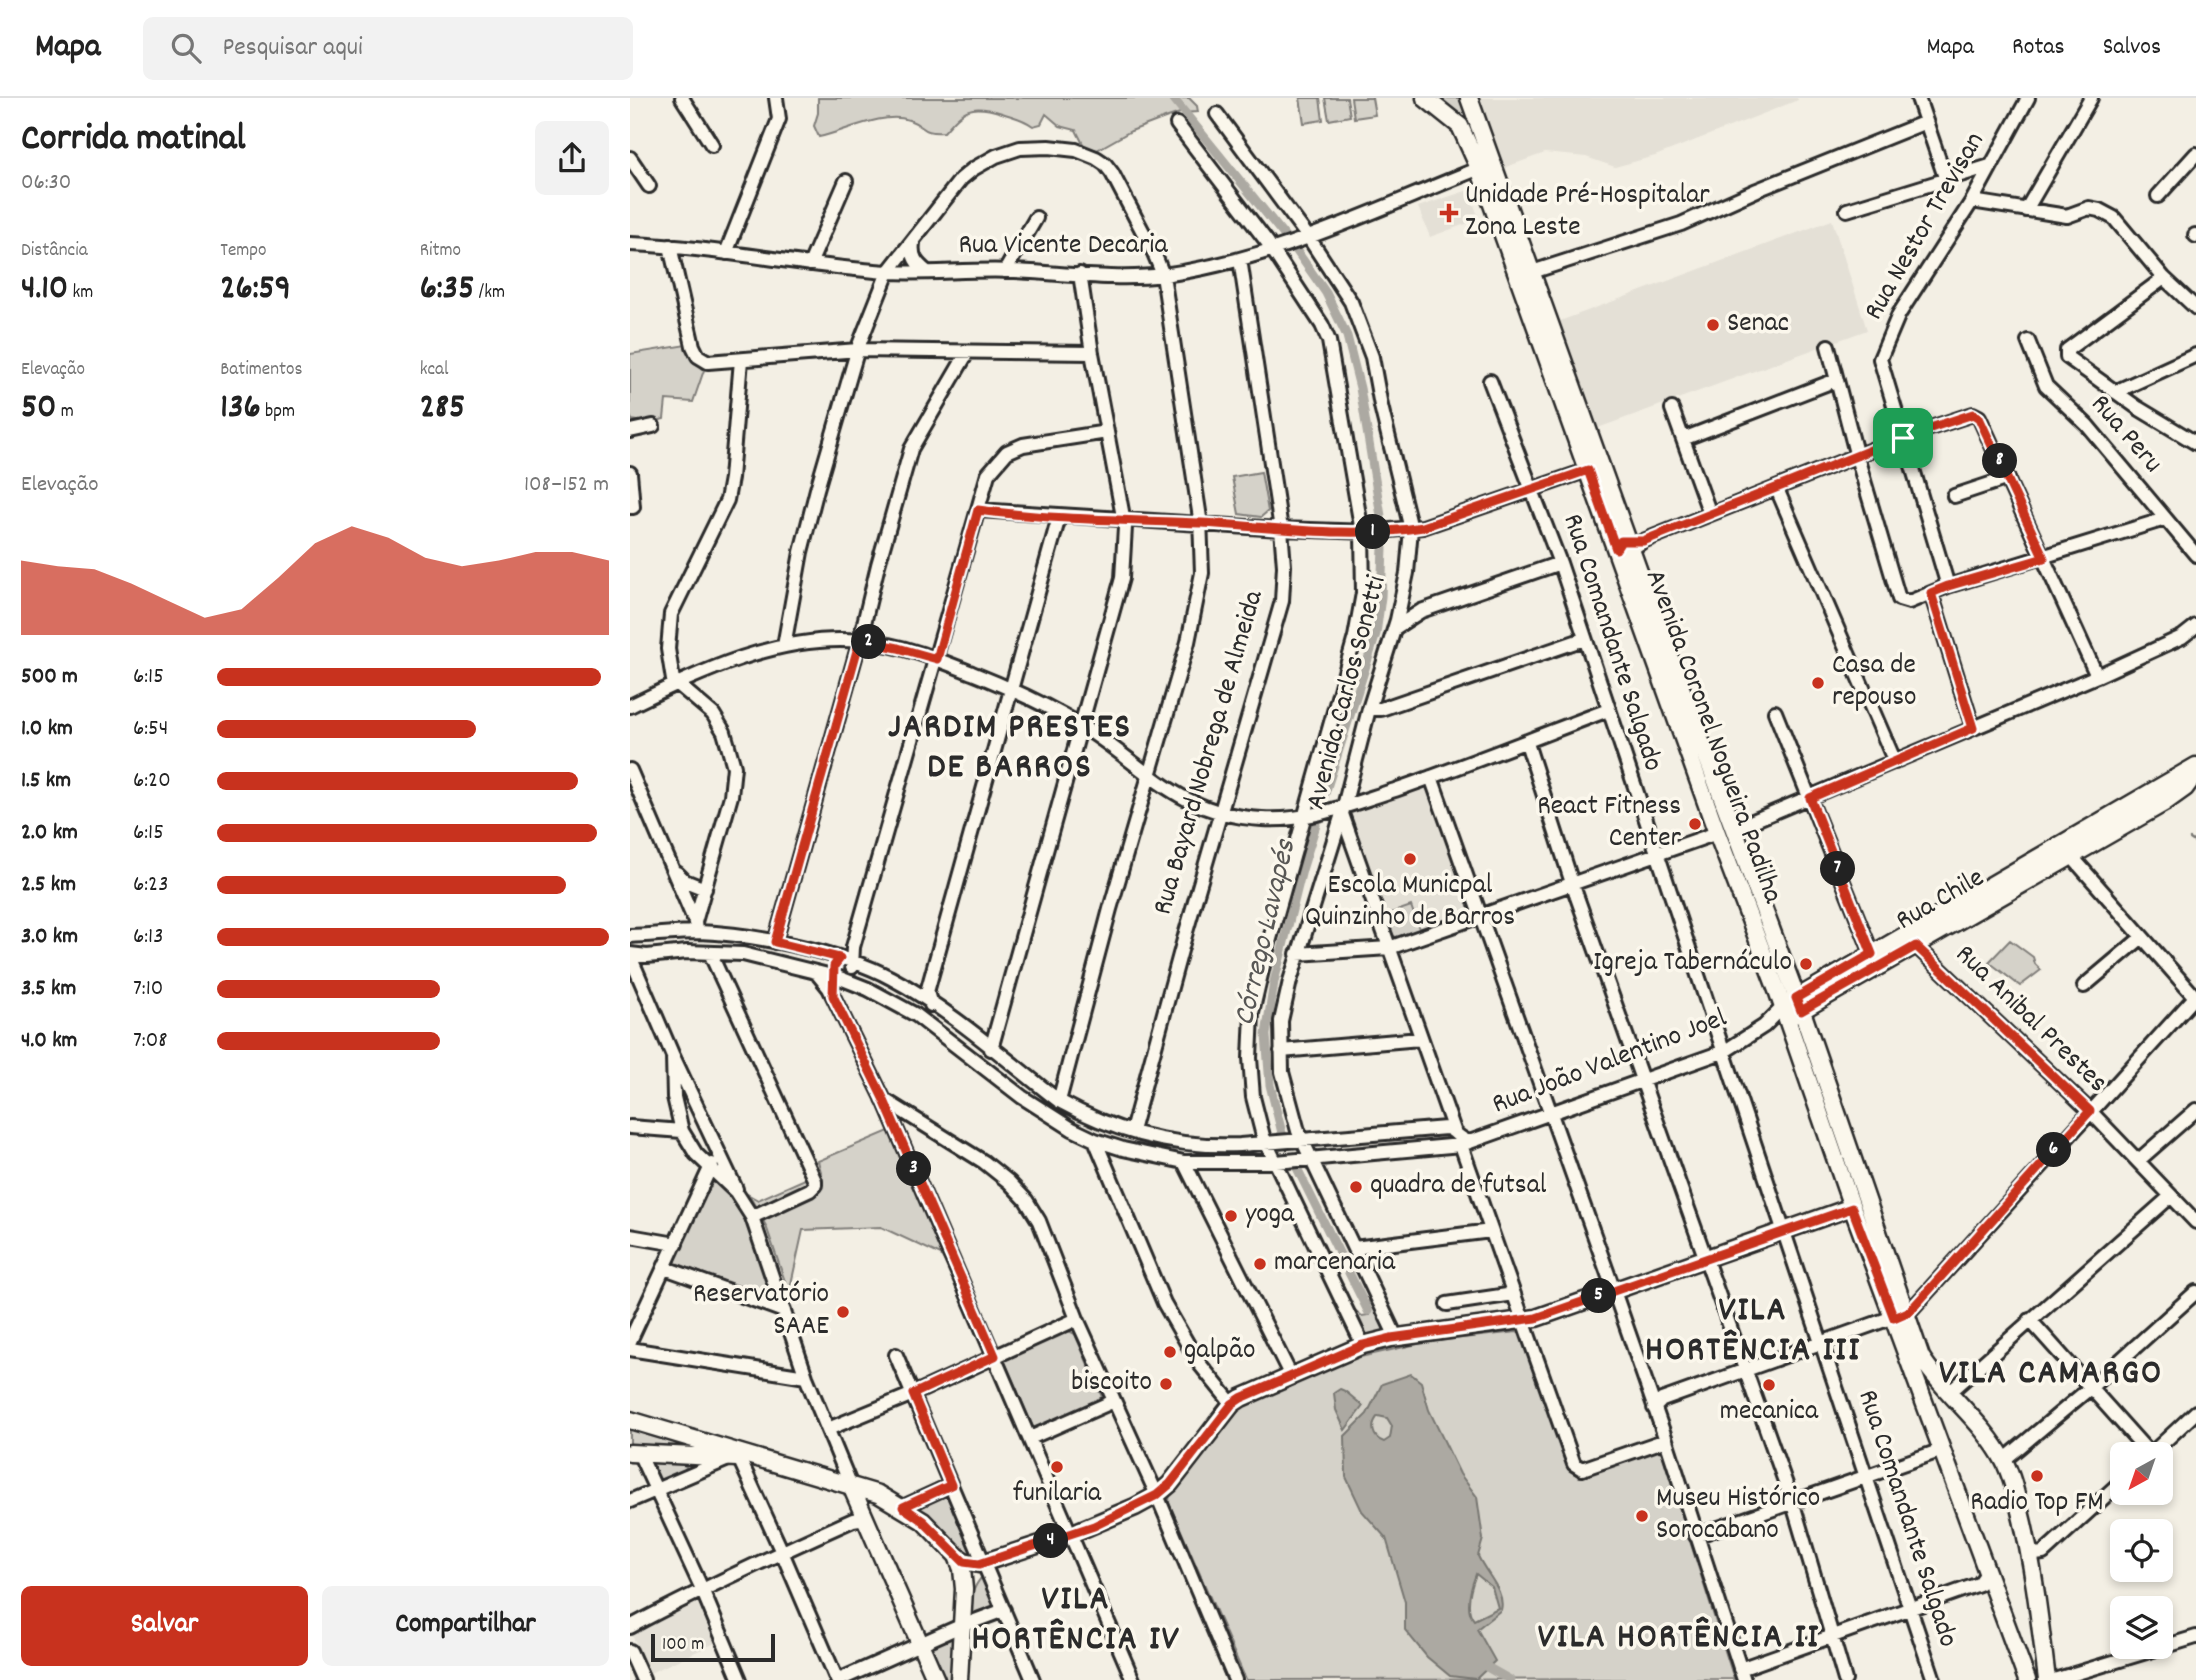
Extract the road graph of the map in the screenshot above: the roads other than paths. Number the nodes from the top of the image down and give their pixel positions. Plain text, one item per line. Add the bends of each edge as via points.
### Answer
1 (682, 98) edge
2 (776, 98) edge
3 (1427, 98) edge
4 (1469, 98) edge
5 (1919, 98) edge
6 (2028, 98) edge
7 (2091, 98) edge
8 (1217, 114) dead end
9 (1926, 122) junction
10 (1177, 124) dead end
11 (712, 145) dead end
12 (2196, 155) edge
13 (630, 158) edge
14 (1486, 166) junction
15 (1990, 166) junction
16 (1950, 178) junction
17 (846, 181) dead end
18 (649, 186) dead end
19 (2158, 196) dead end
20 (1973, 198) junction
21 (1241, 206) junction
22 (2026, 210) junction
23 (1847, 211) dead end
24 (1036, 218) dead end
25 (1328, 228) junction
26 (1304, 237) junction
27 (913, 243) junction
28 (630, 244) edge
29 (670, 246) junction
30 (1276, 247) junction
31 (726, 253) junction
32 (1154, 253) junction
33 (1322, 256) junction
34 (1245, 257) junction
35 (810, 264) junction
36 (1005, 271) junction
37 (888, 272) junction
38 (927, 272) junction
39 (1532, 272) junction
40 (1080, 274) junction
41 (1163, 275) junction
42 (1139, 276) junction
43 (2164, 278) junction
44 (2196, 308) edge
45 (2028, 341) dead end
46 (1828, 346) dead end
47 (858, 350) junction
48 (967, 353) junction
49 (1092, 354) junction
50 (2196, 355) edge
51 (741, 360) junction
52 (1836, 380) junction
53 (1490, 381) dead end
54 (2115, 391) junction
55 (1672, 409) dead end
56 (653, 426) dead end
57 (630, 431) edge
58 (1107, 432) junction
59 (1903, 438) junction
60 (1683, 439) junction
61 (2196, 443) edge
62 (1857, 457) junction
63 (1588, 470) junction
64 (630, 473) edge
65 (2008, 478) junction
66 (1533, 489) junction
67 (1777, 489) junction
68 (1954, 496) dead end
69 (630, 508) edge
70 (978, 510) junction
71 (1710, 514) junction
72 (1059, 517) junction
73 (2165, 519) junction
74 (1124, 521) junction
75 (1200, 523) junction
76 (1281, 529) junction
77 (1411, 529) junction
78 (1365, 532) junction
79 (1627, 546) junction
80 (2196, 555) edge
81 (2044, 558) junction
82 (1560, 563) junction
83 (1948, 586) junction
84 (1931, 593) junction
85 (1402, 601) junction
86 (1421, 611) junction
87 (2196, 626) edge
88 (1394, 628) junction
89 (1584, 639) junction
90 (860, 640) junction
91 (784, 646) junction
92 (937, 659) junction
93 (2098, 676) junction
94 (676, 684) junction
95 (1011, 689) junction
96 (630, 706) edge
97 (1369, 709) junction
98 (1608, 710) junction
99 (1775, 712) dead end
100 (1082, 727) junction
101 (1973, 728) junction
102 (1527, 743) junction
103 (1895, 762) junction
104 (2196, 766) edge
105 (630, 770) edge
106 (2196, 773) edge
107 (1149, 777) junction
108 (1431, 777) junction
109 (1350, 779) junction
110 (2180, 782) junction
111 (1371, 797) junction
112 (1810, 798) junction
113 (1342, 811) junction
114 (1222, 813) junction
115 (1303, 818) junction
116 (1728, 818) junction
117 (1748, 823) junction
118 (1717, 833) junction
119 (1735, 838) junction
120 (2066, 851) junction
121 (1656, 855) junction
122 (668, 858) junction
123 (1572, 883) junction
124 (705, 889) junction
125 (1479, 916) junction
126 (696, 927) junction
127 (637, 936) edge
128 (2141, 938) junction
129 (775, 942) junction
130 (1916, 946) junction
131 (1389, 948) junction
132 (710, 953) junction
133 (730, 954) junction
134 (1297, 954) junction
135 (1872, 954) junction
136 (630, 955) edge
137 (647, 956) junction
138 (843, 969) junction
139 (815, 971) junction
140 (638, 974) junction
141 (1786, 975) junction
142 (720, 976) junction
143 (1826, 981) junction
144 (2084, 986) dead end
145 (833, 996) junction
146 (2196, 998) edge
147 (923, 1004) junction
148 (1792, 1008) junction
149 (1420, 1039) junction
150 (991, 1049) junction
151 (1281, 1051) junction
152 (1725, 1051) junction
153 (673, 1056) junction
154 (1644, 1080) junction
155 (692, 1096) junction
156 (674, 1097) junction
157 (883, 1098) junction
158 (1059, 1101) junction
159 (2196, 1110) edge
160 (2090, 1111) junction
161 (1551, 1112) junction
162 (920, 1122) junction
163 (630, 1127) edge
164 (682, 1131) junction
165 (1132, 1132) junction
166 (1455, 1137) junction
167 (1095, 1140) junction
168 (1302, 1140) junction
169 (902, 1142) junction
170 (1266, 1143) junction
171 (717, 1153) junction
172 (1311, 1157) junction
173 (2139, 1160) junction
174 (1184, 1162) junction
175 (1276, 1162) junction
176 (706, 1164) junction
177 (2171, 1196) junction
178 (742, 1202) junction
179 (1852, 1208) junction
180 (752, 1217) junction
181 (2196, 1221) edge
182 (1491, 1231) junction
183 (1784, 1231) junction
184 (630, 1236) edge
185 (676, 1244) junction
186 (1354, 1248) junction
187 (1705, 1258) junction
188 (666, 1268) junction
189 (1614, 1291) junction
190 (2196, 1292) edge
191 (1514, 1294) junction
192 (1447, 1304) dead end
193 (784, 1311) junction
194 (1899, 1316) junction
195 (1077, 1319) junction
196 (1524, 1320) junction
197 (2030, 1320) junction
198 (1393, 1337) junction
199 (630, 1341) edge
200 (1821, 1344) junction
201 (1363, 1345) junction
202 (630, 1349) edge
203 (897, 1355) dead end
204 (995, 1356) junction
205 (1746, 1370) junction
206 (1291, 1376) junction
207 (806, 1377) junction
208 (2090, 1388) junction
209 (913, 1394) junction
210 (1944, 1396) junction
211 (1114, 1401) junction
212 (1232, 1404) junction
213 (1654, 1408) junction
214 (2196, 1412) edge
215 (630, 1420) edge
216 (1932, 1420) junction
217 (828, 1429) junction
218 (1030, 1438) junction
219 (1666, 1440) junction
220 (2139, 1442) edge
221 (2163, 1442) edge
222 (1942, 1450) junction
223 (634, 1453) edge
224 (735, 1458) junction
225 (2004, 1460) junction
226 (764, 1461) junction
227 (1868, 1477) junction
228 (951, 1485) junction
229 (851, 1486) junction
230 (656, 1490) junction
231 (2110, 1492) edge
232 (878, 1494) junction
233 (1157, 1495) junction
234 (630, 1501) edge
235 (1793, 1504) junction
236 (903, 1507) junction
237 (867, 1521) junction
238 (1071, 1534) junction
239 (1696, 1536) junction
240 (2030, 1549) junction
241 (782, 1552) junction
242 (957, 1556) junction
243 (981, 1563) junction
244 (1987, 1573) junction
245 (702, 1589) junction
246 (964, 1589) junction
247 (1910, 1609) junction
248 (1003, 1610) junction
249 (961, 1625) junction
250 (630, 1627) edge
251 (2196, 1637) edge
252 (1832, 1638) junction
253 (920, 1643) junction
254 (630, 1651) edge
255 (1742, 1675) edge
256 (643, 1680) edge
257 (740, 1680) edge
258 (838, 1680) edge
259 (936, 1680) edge
260 (958, 1680) edge
261 (1033, 1680) edge
262 (1133, 1680) edge
263 (1235, 1680) edge
264 (1845, 1680) edge
265 (1934, 1680) edge
266 (2026, 1680) edge
267 (2047, 1680) edge
268 (2054, 1680) edge

1 - 11 street
2 - 31 street via 779,119
3 - 14 main road, Avenida Coronel Nogueira Padilha via 1460,126
4 - 14 main road, Avenida Coronel Nogueira Padilha
5 - 9 street
6 - 15 street, Rua Nestor Trevisan
7 - 22 street
8 - 26 street, Avenida Carlos Sonetti
9 - 16 street
9 - 39 street via 1681,225
10 - 21 street, Avenida Carlos Sonetti
12 - 19 street
13 - 18 street
14 - 25 street, Rua Vicente Decaria
14 - 39 main road, Avenida Coronel Nogueira Padilha
14 - 63 main road, Avenida Coronel Nogueira Padilha
15 - 16 street
15 - 20 street, Rua Nestor Trevisan
16 - 20 street via 1972,183
16 - 23 street
17 - 35 street
20 - 22 street
20 - 59 street, Rua Nestor Trevisan via 1899,314 1880,359
21 - 30 street, Avenida Carlos Sonetti
21 - 34 street, Avenida Carlos Sonetti via 1259,242
22 - 43 street via 2067,216 2080,209 2099,210 2114,218
24 - 36 street
25 - 26 street, Rua Vicente Decaria
25 - 33 street via 1319,242
26 - 30 street, Rua Vicente Decaria
26 - 33 street, Avenida Carlos Sonetti
27 - 32 street via 950,190 973,169 1020,148 1049,147 1076,150 1105,164
27 - 37 street
27 - 38 street via 914,260
28 - 29 street, Rua Vicente Decaria
29 - 31 street, Rua Vicente Decaria
29 - 51 street via 695,352 708,362
30 - 34 street, Rua Vicente Decaria
30 - 78 street, Avenida Carlos Sonetti via 1329,341
31 - 35 street, Rua Vicente Decaria
32 - 41 street
32 - 42 street
33 - 77 street, Avenida Carlos Sonetti via 1351,302 1372,357
34 - 41 street, Rua Vicente Decaria
34 - 76 street, Rua Bayard Nobrega de Almeida
35 - 37 street, Rua Vicente Decaria
36 - 38 street, Rua Vicente Decaria
36 - 40 street, Rua Vicente Decaria
37 - 38 street, Rua Vicente Decaria
37 - 47 street
39 - 79 main road, Avenida Coronel Nogueira Padilha
40 - 42 street, Rua Vicente Decaria
40 - 49 street
41 - 42 street, Rua Vicente Decaria
41 - 75 street
43 - 44 street
43 - 54 street via 2067,350 2067,357
45 - 73 street, Rua Peru via 2046,386 2087,425
46 - 52 street
47 - 48 street
47 - 51 street
47 - 91 street via 801,552
48 - 49 street
48 - 90 street via 911,449
49 - 58 street
50 - 54 street
51 - 94 street via 727,500 671,614 668,649
52 - 60 street
52 - 62 street
53 - 66 street, Rua Comandante Salgado
54 - 61 street
55 - 60 street
56 - 57 street
58 - 70 street via 1023,444 1007,452 988,474
58 - 74 street
59 - 62 street
59 - 65 street via 1976,415
59 - 83 street, Rua Nestor Trevisan
60 - 71 street
62 - 67 street
62 - 84 street via 1899,600 1909,602
63 - 66 street
63 - 79 main road, Avenida Coronel Nogueira Padilha
64 - 69 street
65 - 68 street
65 - 81 street
66 - 77 street
66 - 82 street, Rua Comandante Salgado
67 - 71 street
67 - 103 street
70 - 72 street
70 - 92 street
71 - 79 street
72 - 74 street
72 - 95 street
73 - 80 street, Rua Peru
73 - 81 street
74 - 75 street
74 - 100 street via 1122,578
75 - 76 street
75 - 107 street via 1202,573 1195,609
76 - 78 street
76 - 114 street, Rua Bayard Nobrega de Almeida via 1282,601
77 - 78 street
77 - 85 street, Avenida Carlos Sonetti
78 - 115 street, Avenida Carlos Sonetti via 1363,593 1355,637
79 - 116 main road, Avenida Coronel Nogueira Padilha
79 - 118 main road, Avenida Coronel Nogueira Padilha
81 - 83 street
81 - 93 street
82 - 86 street
82 - 89 street, Rua Comandante Salgado
83 - 84 street
84 - 101 street
85 - 86 street via 1408,609
85 - 88 street, Avenida Carlos Sonetti
86 - 88 street
87 - 93 street
88 - 97 street, Avenida Carlos Sonetti
89 - 97 street via 1381,709
89 - 98 street, Rua Comandante Salgado
90 - 91 street
90 - 92 street
90 - 129 street
91 - 94 street via 742,657
92 - 95 street
92 - 138 street
93 - 101 street
94 - 96 street
94 - 124 street via 713,714 724,732 734,767 731,796
95 - 100 street
95 - 147 street
97 - 109 street, Avenida Carlos Sonetti
98 - 102 street
98 - 121 street, Rua Comandante Salgado
99 - 112 street
100 - 107 street
100 - 150 street
101 - 103 street
102 - 108 street
102 - 123 street
103 - 112 street
104 - 110 main road, Rua Chile
105 - 122 street
106 - 110 main road, Rua Chile
107 - 114 street via 1171,793
107 - 158 street
108 - 111 street
108 - 125 street
109 - 111 street via 1357,793
109 - 113 street, Avenida Carlos Sonetti
110 - 120 main road, Rua Chile
111 - 113 street
112 - 117 street
112 - 135 street
113 - 115 street
113 - 131 street
113 - 134 street, Avenida Carlos Sonetti
114 - 115 street via 1261,819
114 - 165 street, Rua Bayard Nobrega de Almeida
115 - 170 street, Avenida Carlos Sonetti via 1252,1013 1253,1097
116 - 117 street via 1737,824
116 - 119 main road, Avenida Coronel Nogueira Padilha
117 - 119 street
118 - 121 street
118 - 148 main road, Avenida Coronel Nogueira Padilha
119 - 141 main road, Avenida Coronel Nogueira Padilha
120 - 128 street
120 - 130 main road, Rua Chile
120 - 135 main road, Rua Chile
121 - 123 street
121 - 152 street, Rua Comandante Salgado
122 - 124 street via 685,881
122 - 126 street
123 - 125 street
123 - 154 street
124 - 126 street
125 - 131 street
125 - 161 street
126 - 127 street, Rua João Valentino Joel
126 - 129 street, Rua João Valentino Joel
127 - 137 street via 639,952
128 - 144 street
128 - 146 street
129 - 138 street, Rua João Valentino Joel
130 - 148 main road, Rua Chile
130 - 160 street, Rua Anibal Prestes
131 - 134 street
131 - 149 street
132 - 133 street, Rua João Valentino Joel
132 - 137 street, Rua João Valentino Joel
132 - 142 street
133 - 139 street, Rua João Valentino Joel
133 - 142 street
134 - 151 street, Avenida Carlos Sonetti via 1281,1021
135 - 143 main road, Rua Chile
136 - 137 street, Rua João Valentino Joel
136 - 140 street
137 - 140 street
138 - 139 street, Rua João Valentino Joel
138 - 145 street
138 - 147 street, Rua João Valentino Joel via 868,989
138 - 147 street, Rua João Valentino Joel via 890,977
139 - 145 street
140 - 153 street
141 - 143 main road via 1807,987
141 - 148 main road, Avenida Coronel Nogueira Padilha
142 - 180 street via 815,1181 810,1190
143 - 148 main road, Rua Chile
145 - 157 street
146 - 160 street
147 - 150 street, Rua João Valentino Joel
147 - 167 street, Rua João Valentino Joel via 1022,1097
148 - 152 street, Rua João Valentino Joel
148 - 179 main road, Avenida Coronel Nogueira Padilha
148 - 194 main road, Avenida Coronel Nogueira Padilha
149 - 151 street
149 - 166 street
150 - 158 street, Rua João Valentino Joel
151 - 168 street, Avenida Carlos Sonetti via 1289,1103
152 - 154 street, Rua João Valentino Joel
152 - 183 street, Rua Comandante Salgado
153 - 155 street
153 - 156 street
154 - 161 street, Rua João Valentino Joel
154 - 187 street
155 - 156 street via 684,1091
155 - 171 street
156 - 164 street
157 - 162 street
157 - 169 street
158 - 165 street, Rua João Valentino Joel
159 - 173 street
160 - 173 street, Rua Anibal Prestes
160 - 194 street
161 - 166 street, Rua João Valentino Joel
161 - 189 street
162 - 169 street
162 - 195 street via 984,1162 1026,1200 1039,1221
163 - 164 street
164 - 176 street
165 - 170 street, Rua João Valentino Joel via 1193,1145
166 - 168 street, Rua João Valentino Joel
166 - 172 street, Rua João Valentino Joel
166 - 182 street
167 - 174 street, Rua João Valentino Joel
167 - 212 street via 1164,1303 1198,1362
168 - 170 street, Rua João Valentino Joel
168 - 172 street, Avenida Carlos Sonetti
169 - 204 street
170 - 175 street, Avenida Carlos Sonetti
171 - 176 street
171 - 178 street
172 - 175 street, Rua João Valentino Joel
172 - 186 street, Avenida Carlos Sonetti
173 - 177 street, Rua Anibal Prestes
174 - 175 street, Rua João Valentino Joel
174 - 206 street
175 - 201 street, Avenida Carlos Sonetti
176 - 178 street
176 - 185 street
177 - 181 street, Rua Anibal Prestes
177 - 197 street
178 - 180 street
179 - 183 main road
179 - 194 main road, Avenida Coronel Nogueira Padilha
180 - 193 street
182 - 186 street
182 - 191 street
183 - 187 main road
183 - 200 street, Rua Comandante Salgado
184 - 185 street
185 - 188 street
186 - 198 street, Avenida Carlos Sonetti
187 - 189 main road
187 - 205 street
188 - 193 street
188 - 199 street
189 - 196 main road
189 - 213 street
190 - 208 street
191 - 192 street
191 - 196 street
193 - 207 street
194 - 200 street
194 - 210 main road, Avenida Coronel Nogueira Padilha
194 - 216 main road, Avenida Coronel Nogueira Padilha
195 - 204 street
195 - 211 street
196 - 198 main road
196 - 219 street via 1577,1467
197 - 208 street
197 - 210 street
198 - 201 main road
200 - 205 street
200 - 227 street, Rua Comandante Salgado
201 - 206 main road
202 - 207 street
203 - 209 street
204 - 209 street
204 - 218 street
205 - 213 street via 1662,1400
205 - 235 street
206 - 212 main road
207 - 217 street
208 - 220 street
208 - 225 street
209 - 217 street
209 - 228 street
210 - 216 main road via 1934,1407
210 - 225 main road via 1979,1427
211 - 218 street
211 - 233 street
212 - 233 main road
213 - 219 street
214 - 221 street
215 - 226 main road
216 - 222 main road, Avenida Coronel Nogueira Padilha
217 - 229 street
218 - 238 street
219 - 239 street
222 - 227 street
222 - 244 main road, Avenida Coronel Nogueira Padilha
223 - 224 main road
223 - 230 street
224 - 226 main road
224 - 230 street
224 - 241 street
225 - 240 main road
226 - 229 main road
227 - 235 street
227 - 247 street, Rua Comandante Salgado
228 - 236 street
228 - 243 street
229 - 232 main road
229 - 237 main road
230 - 234 street
230 - 245 street
231 - 240 street via 2043,1553
232 - 236 main road
232 - 237 main road via 865,1507
233 - 238 main road
233 - 263 street
235 - 239 street
235 - 252 street
236 - 242 main road
237 - 241 street via 853,1521
237 - 253 main road
238 - 243 main road
238 - 262 street
239 - 255 street
240 - 267 main road
241 - 245 street
241 - 258 street
242 - 243 main road via 964,1562
242 - 246 main road
243 - 246 main road
243 - 248 street
244 - 247 street via 1979,1584
244 - 266 main road, Avenida Coronel Nogueira Padilha
245 - 250 street
245 - 257 street
246 - 249 main road
247 - 252 street
247 - 265 street, Rua Comandante Salgado
248 - 249 street
248 - 261 street
249 - 253 street
249 - 260 main road
251 - 268 street
252 - 255 street
252 - 264 street
253 - 258 street
253 - 259 main road
254 - 256 street

